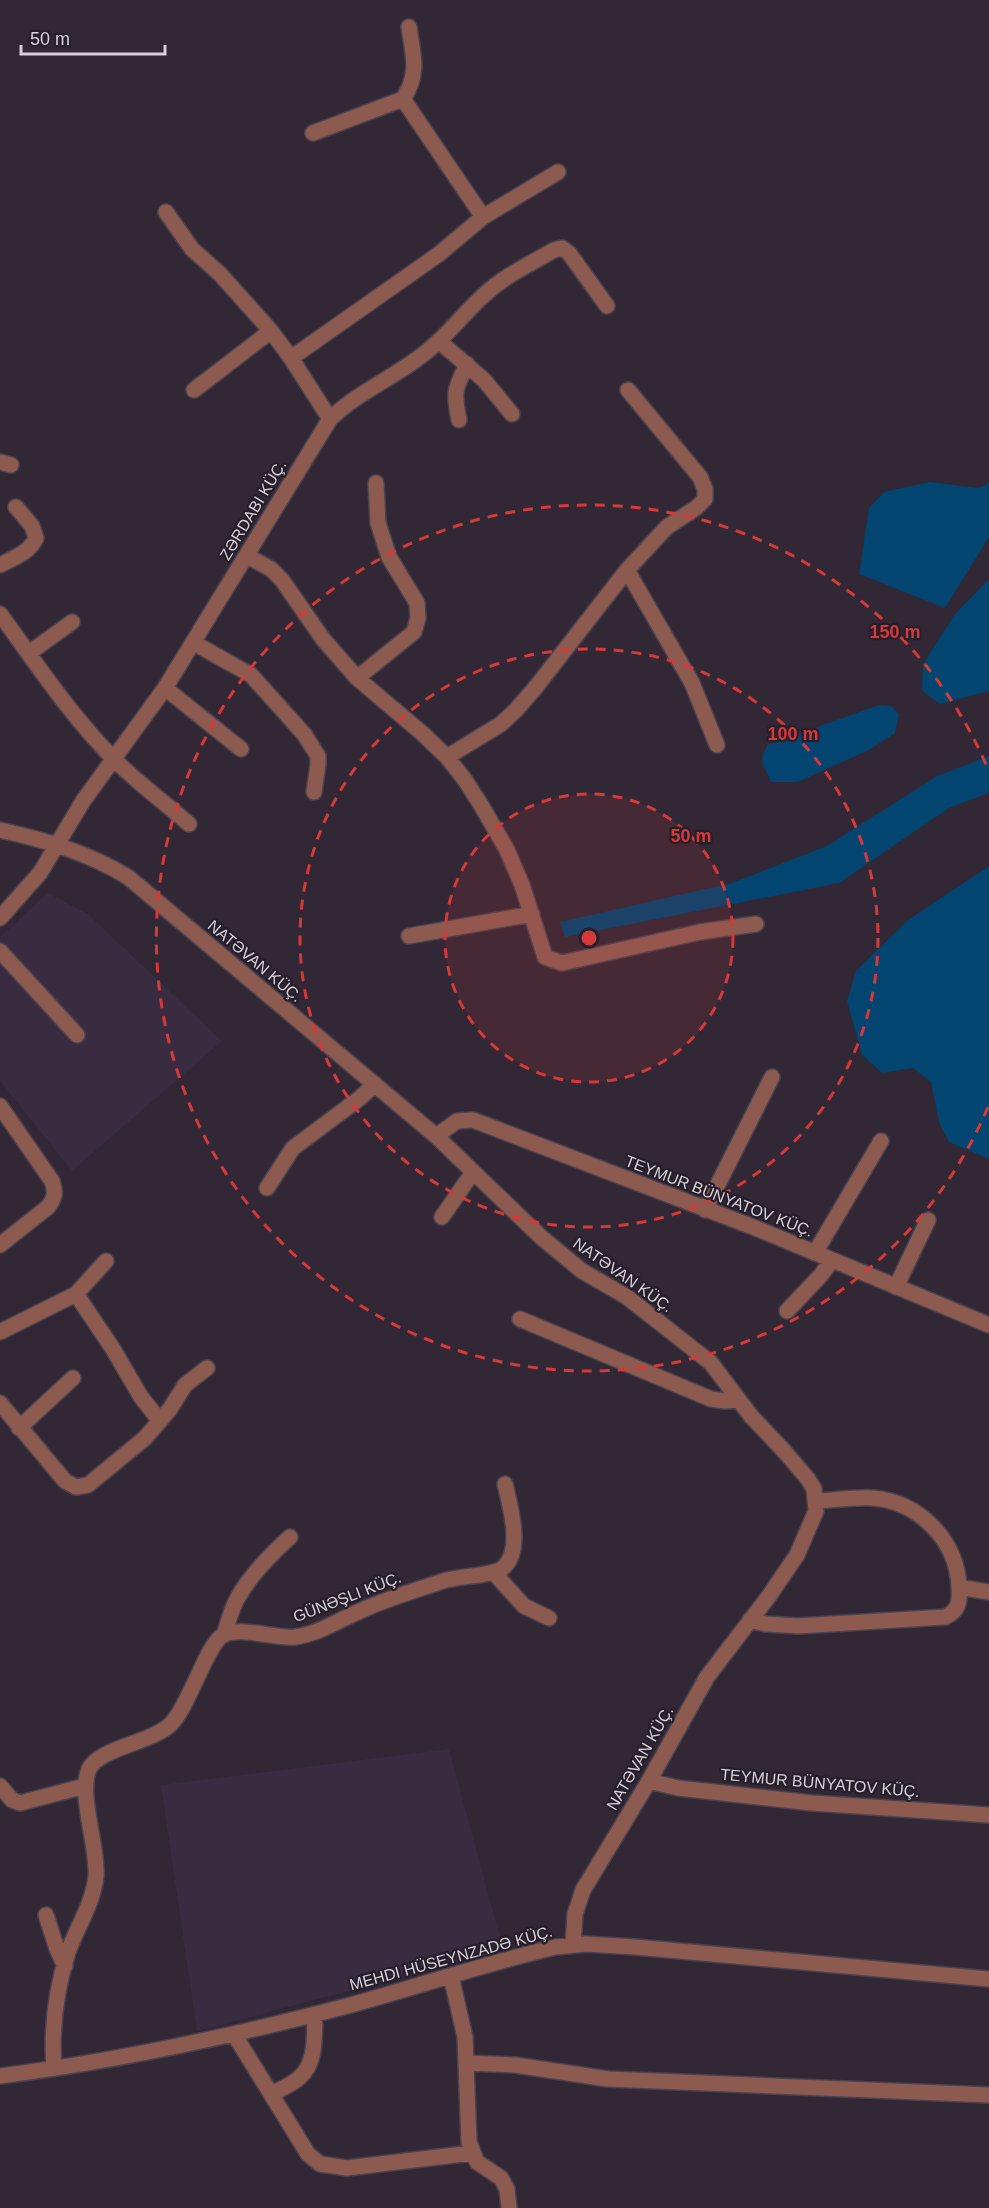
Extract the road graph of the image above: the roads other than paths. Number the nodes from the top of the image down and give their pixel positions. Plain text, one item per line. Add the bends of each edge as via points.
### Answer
1 (409, 27) dead end
2 (403, 99) junction
3 (313, 133) dead end
4 (558, 172) dead end
5 (166, 212) dead end
6 (483, 217) junction
7 (607, 306) dead end
8 (271, 331) junction
9 (440, 342) junction
10 (291, 358) junction
11 (467, 364) junction
12 (194, 390) dead end
13 (628, 390) dead end
14 (512, 414) dead end
15 (330, 419) junction
16 (459, 420) dead end
17 (376, 483) dead end
18 (16, 507) dead end
19 (247, 556) junction
20 (0, 565) edge
21 (627, 570) junction
22 (0, 614) edge
23 (72, 622) dead end
24 (194, 643) junction
25 (29, 653) junction
26 (357, 678) junction
27 (165, 688) junction
28 (717, 745) dead end
29 (241, 749) dead end
30 (447, 757) junction
31 (115, 760) junction
32 (314, 792) dead end
33 (189, 824) dead end
34 (0, 830) edge
35 (58, 844) junction
36 (532, 914) junction
37 (0, 918) edge
38 (756, 924) dead end
39 (409, 936) dead end
40 (0, 951) edge
41 (77, 1035) dead end
42 (772, 1077) dead end
43 (375, 1084) junction
44 (0, 1106) edge
45 (436, 1136) junction
46 (881, 1141) dead end
47 (473, 1172) junction
48 (267, 1188) dead end
49 (705, 1210) junction
50 (442, 1217) dead end
51 (928, 1220) dead end
52 (0, 1245) edge
53 (815, 1253) junction
54 (832, 1260) junction
55 (106, 1262) dead end
56 (897, 1287) junction
57 (76, 1294) junction
58 (787, 1311) dead end
59 (520, 1319) dead end
60 (989, 1324) edge
61 (0, 1332) edge
62 (207, 1368) dead end
63 (73, 1378) dead end
64 (739, 1400) junction
65 (0, 1403) edge
66 (160, 1421) junction
67 (19, 1428) junction
68 (506, 1484) dead end
69 (817, 1501) junction
70 (290, 1537) dead end
71 (494, 1573) junction
72 (959, 1587) junction
73 (989, 1592) edge
74 (549, 1618) dead end
75 (750, 1620) junction
76 (224, 1635) junction
77 (649, 1781) junction
78 (0, 1786) edge
79 (86, 1786) junction
80 (989, 1815) edge
81 (46, 1915) dead end
82 (573, 1945) junction
83 (65, 1966) junction
84 (451, 1976) junction
85 (989, 1978) edge
86 (315, 2014) junction
87 (234, 2034) junction
88 (467, 2063) junction
89 (54, 2068) junction
90 (0, 2076) edge
91 (271, 2094) junction
92 (989, 2095) edge
93 (472, 2153) junction
94 (509, 2208) edge

1 - 2 street via 414,77
2 - 3 street
2 - 6 street
4 - 6 street
5 - 8 street via 192,249
6 - 10 street via 439,254
7 - 9 street, ZƏRDABI KÜÇ. via 569,252 562,248 500,281
8 - 10 street
8 - 12 street
9 - 11 street
9 - 15 street, ZƏRDABI KÜÇ. via 361,393
10 - 15 street
11 - 14 street
11 - 16 street via 455,389
13 - 21 street via 700,477 705,499 667,527
15 - 19 street, ZƏRDABI KÜÇ.
17 - 26 street via 378,523 389,557 417,603 418,618 414,632
18 - 20 street via 32,526 36,538 22,554
19 - 24 street, ZƏRDABI KÜÇ.
19 - 26 street via 282,580 323,639
21 - 28 street via 692,683
21 - 30 street via 516,711
22 - 25 street
23 - 25 street
24 - 27 street, ZƏRDABI KÜÇ.
24 - 32 street via 251,675 304,734 318,756
25 - 31 street
26 - 30 street
27 - 29 street
27 - 31 street, ZƏRDABI KÜÇ.
30 - 36 street via 507,850
31 - 33 street
31 - 35 street, ZƏRDABI KÜÇ. via 83,801
34 - 35 street, NATƏVAN KÜÇ.
35 - 37 street, ZƏRDABI KÜÇ. via 31,886
35 - 43 street, NATƏVAN KÜÇ. via 89,855 128,877
36 - 38 street via 545,957 562,963 700,932
36 - 39 street
40 - 41 street
42 - 49 street
43 - 45 street, NATƏVAN KÜÇ.
43 - 48 street via 293,1148
44 - 52 street via 56,1191 48,1207
45 - 47 street, NATƏVAN KÜÇ.
45 - 49 street, TEYMUR BÜNYATOV KÜÇ. via 457,1121 473,1120
46 - 53 street
47 - 50 street
47 - 64 street, NATƏVAN KÜÇ. via 541,1238 582,1271 627,1297 711,1363
49 - 53 street, TEYMUR BÜNYATOV KÜÇ.
51 - 56 street
53 - 54 street, TEYMUR BÜNYATOV KÜÇ.
54 - 56 street, TEYMUR BÜNYATOV KÜÇ.
54 - 58 street
55 - 57 street
56 - 60 street, TEYMUR BÜNYATOV KÜÇ.
57 - 61 street
57 - 66 street
59 - 64 street via 711,1399
62 - 66 street via 185,1385
63 - 67 street
64 - 69 street, NATƏVAN KÜÇ. via 808,1479
65 - 67 street
66 - 67 street via 88,1485 76,1487 65,1481
68 - 71 street via 514,1523 512,1551 505,1566
69 - 72 street via 874,1498 924,1518 953,1555
69 - 75 street, NATƏVAN KÜÇ. via 813,1522 797,1555
70 - 76 street via 271,1554 236,1599
71 - 74 street via 524,1606
71 - 76 street, GÜNƏŞLI KÜÇ. via 449,1579 383,1601 308,1635
72 - 73 street
72 - 75 street via 958,1607 945,1617 798,1626
75 - 77 street, NATƏVAN KÜÇ. via 707,1677
76 - 79 street via 214,1645 184,1707 170,1725 150,1738 95,1760 88,1770
77 - 80 street, TEYMUR BÜNYATOV KÜÇ. via 678,1788 812,1803
77 - 82 street, NATƏVAN KÜÇ. via 583,1890 575,1914
78 - 79 street via 20,1803
79 - 83 street via 96,1877
81 - 83 street
82 - 84 street, MEHDI HÜSEYNZADƏ KÜÇ. via 535,1951
82 - 85 street, MEHDI HÜSEYNZADƏ KÜÇ.
83 - 89 street via 53,2024
84 - 86 street, MEHDI HÜSEYNZADƏ KÜÇ.
84 - 88 street
86 - 87 street, MEHDI HÜSEYNZADƏ KÜÇ.
86 - 91 street via 307,2070 299,2079
87 - 89 street, MEHDI HÜSEYNZADƏ KÜÇ.
87 - 91 street
88 - 92 street via 514,2065 608,2079
88 - 93 street
89 - 90 street, MEHDI HÜSEYNZADƏ KÜÇ.
91 - 93 street via 308,2154 320,2164 347,2168
93 - 94 street via 477,2162 501,2178

